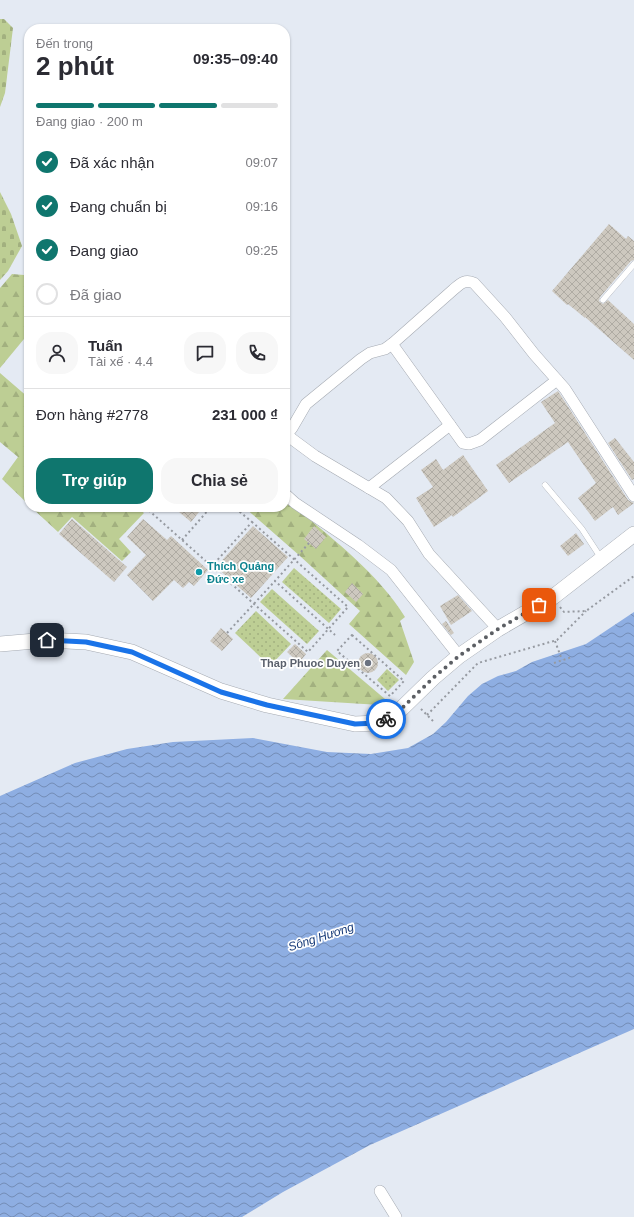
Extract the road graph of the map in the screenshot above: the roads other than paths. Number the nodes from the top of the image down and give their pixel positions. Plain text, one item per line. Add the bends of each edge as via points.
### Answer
1 (634, 264) edge
2 (603, 300) dead end
3 (392, 344) junction
4 (557, 380) junction
5 (450, 425) junction
6 (290, 426) edge
7 (290, 435) edge
8 (545, 485) dead end
9 (369, 488) junction
10 (634, 496) edge
11 (290, 498) edge
12 (634, 534) edge
13 (602, 559) junction
14 (498, 629) junction
15 (0, 644) edge
16 (459, 656) junction
17 (380, 1191) dead end
18 (396, 1217) edge

1 - 2 lane
3 - 4 street via 453,290 468,281 474,283 505,317
3 - 5 street
3 - 6 street via 361,359 306,404
4 - 5 street via 474,443 463,443
4 - 10 street
5 - 9 street
7 - 9 street via 315,456
8 - 13 lane via 582,529
9 - 14 street via 386,498 408,520 429,554
11 - 16 street via 391,570
12 - 13 main road
13 - 14 main road via 552,597
14 - 16 main road
15 - 16 main road via 47,640 86,642 132,652 221,692 355,724 377,723 396,714
17 - 18 street

